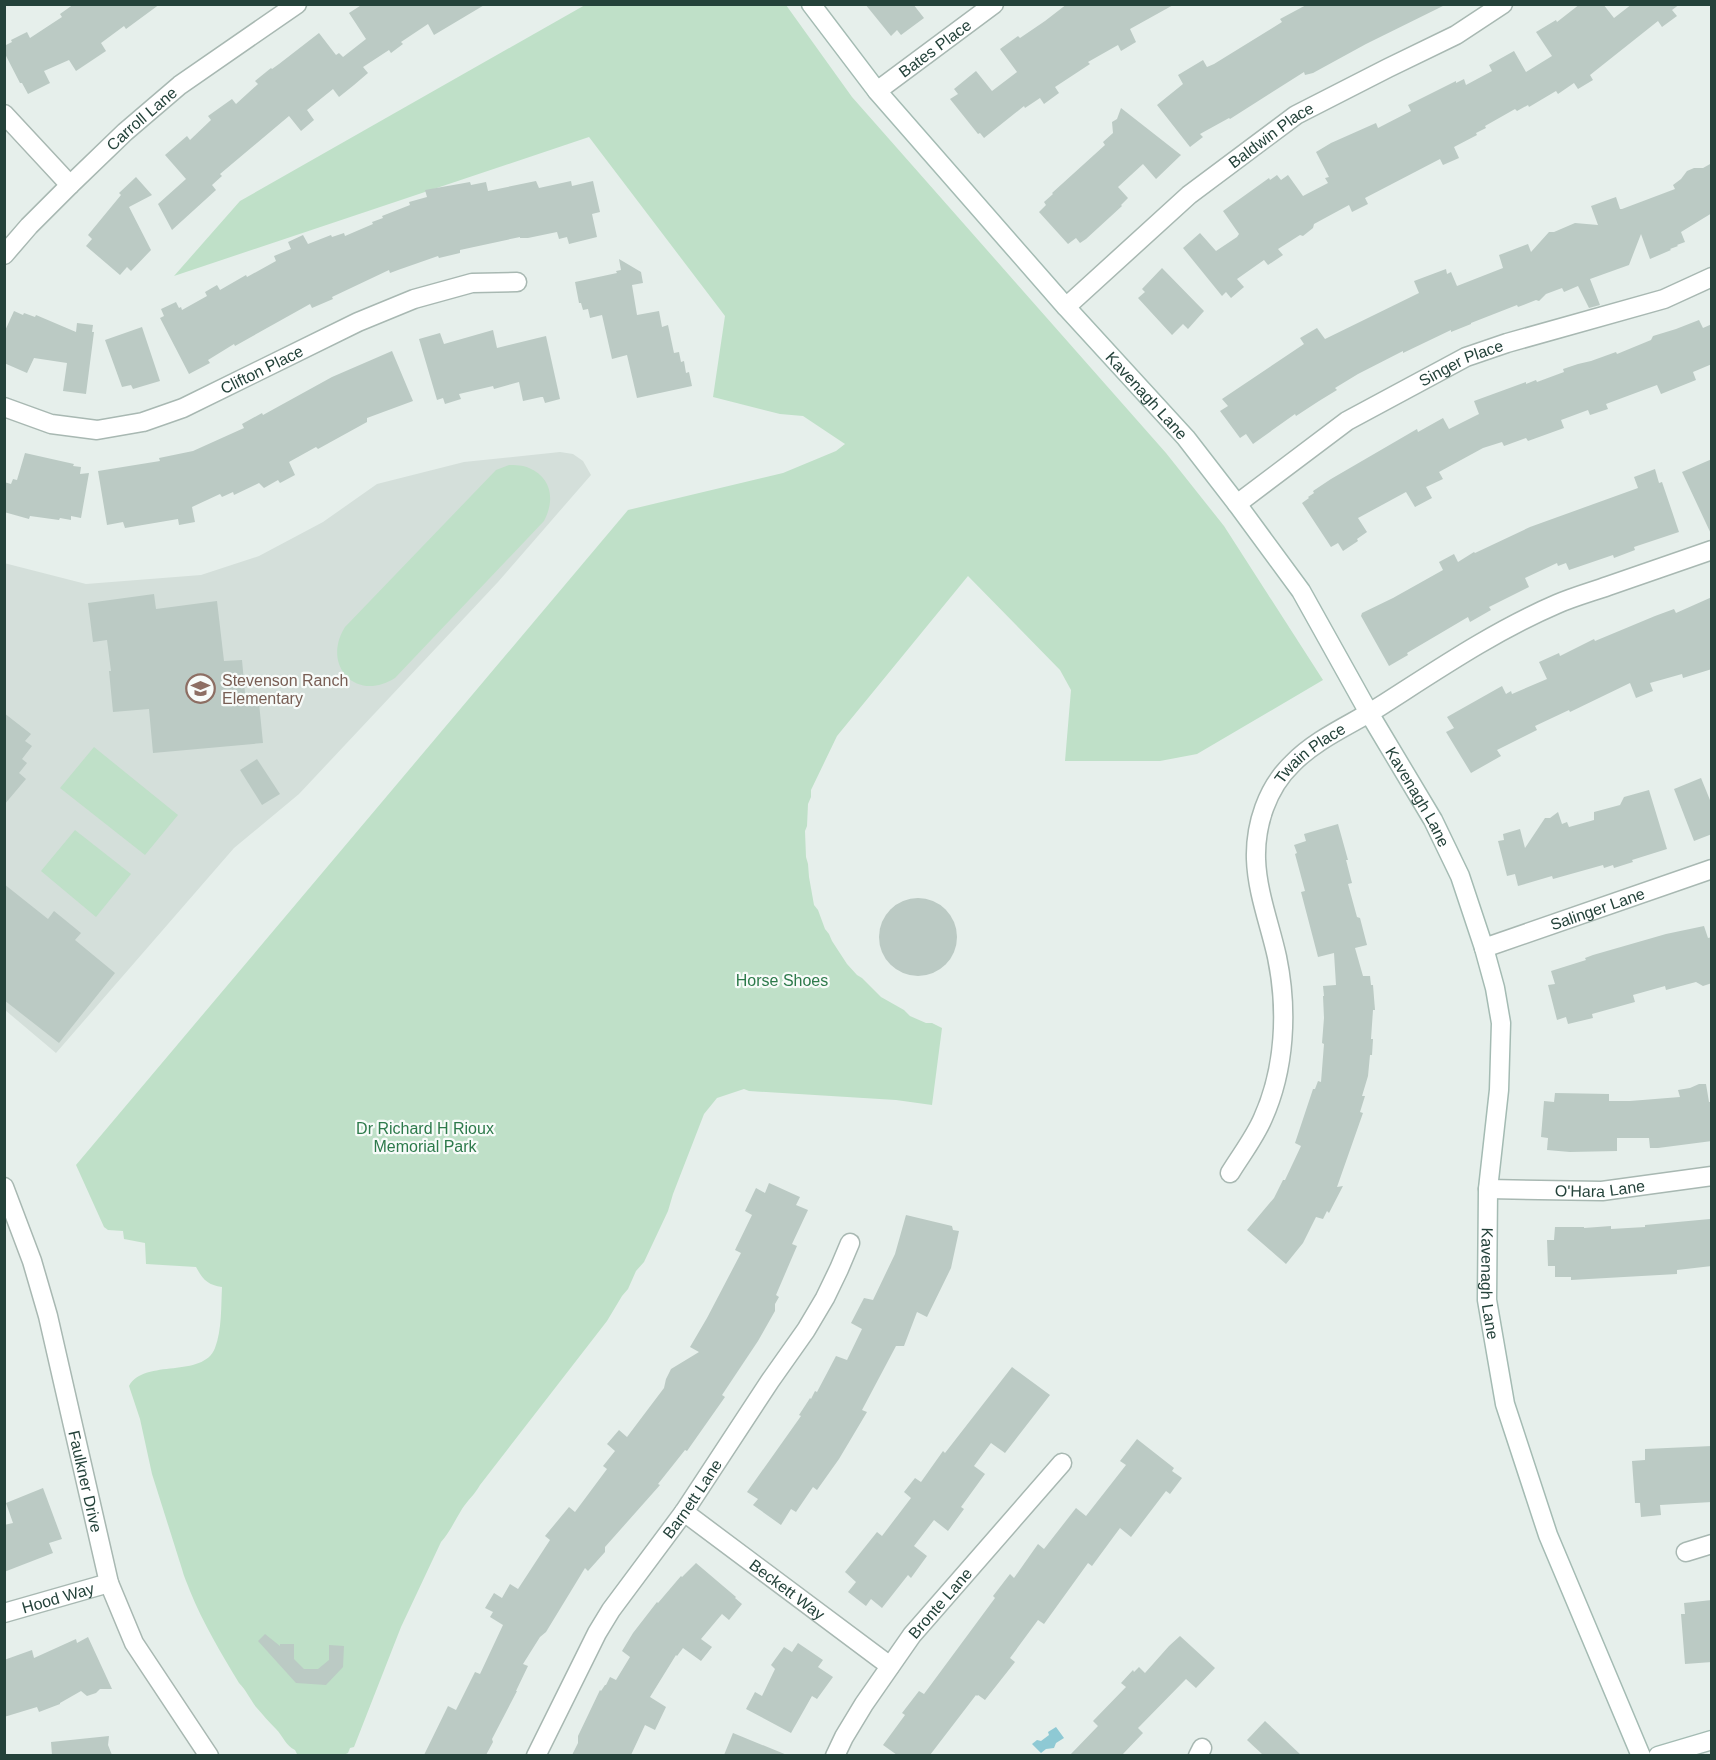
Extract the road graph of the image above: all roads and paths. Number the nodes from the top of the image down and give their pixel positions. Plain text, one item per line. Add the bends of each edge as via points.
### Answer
1 (297, 4) edge
2 (811, 4) edge
3 (994, 4) edge
4 (1503, 4) edge
5 (877, 91) junction
6 (4, 114) edge
7 (70, 185) junction
8 (4, 255) edge
9 (1712, 277) edge
10 (517, 282) dead end
11 (1066, 307) junction
12 (4, 407) edge
13 (1237, 504) junction
14 (1712, 550) edge
15 (1370, 713) junction
16 (1712, 869) edge
17 (1484, 948) junction
18 (1230, 1173) dead end
19 (1712, 1176) edge
20 (4, 1187) edge
21 (1488, 1189) junction
22 (849, 1243) dead end
23 (1062, 1463) dead end
24 (684, 1512) junction
25 (1712, 1544) edge
26 (1686, 1552) dead end
27 (109, 1583) junction
28 (4, 1613) edge
29 (890, 1666) junction
30 (1712, 1740) edge
31 (209, 1755) edge
32 (536, 1755) edge
33 (835, 1755) edge
34 (1641, 1755) edge
35 (1658, 1755) edge

1 - 7 street, Carroll Lane via 180,86
2 - 5 street, Kavenagh Lane
3 - 5 street, Bates Place
4 - 11 street, Baldwin Place via 1456,35 1296,115 1189,195
5 - 11 street, Kavenagh Lane
6 - 7 street
7 - 8 street, Carroll Lane
9 - 13 street, Singer Place via 1665,299 1466,357 1347,421
10 - 12 street, Clifton Place via 472,283 414,299 358,322 183,408 143,422 97,430 51,424
11 - 13 street, Kavenagh Lane via 1186,438
13 - 15 street, Kavenagh Lane via 1301,591
14 - 15 street, Twain Place via 1558,603 1496,633
15 - 17 street, Kavenagh Lane via 1433,820 1460,876
15 - 18 street, Twain Place via 1310,747 1291,764 1264,809 1257,834 1256,860 1279,970 1282,1041 1276,1081 1263,1119
16 - 17 street, Salinger Lane
17 - 21 street, Kavenagh Lane via 1501,1023 1499,1090
19 - 21 street, O'Hara Lane via 1602,1191
20 - 27 street, Faulkner Drive via 48,1316
21 - 34 street, Kavenagh Lane via 1487,1300 1505,1404 1548,1535
22 - 24 street, Barnett Lane via 806,1330
23 - 29 street, Bronte Lane via 940,1601
24 - 29 street, Beckett Way
24 - 32 street, Barnett Lane via 611,1610
25 - 26 street
27 - 28 street, Hood Way
27 - 31 street, Faulkner Drive via 134,1643
29 - 33 street, Bronte Lane
30 - 35 street

